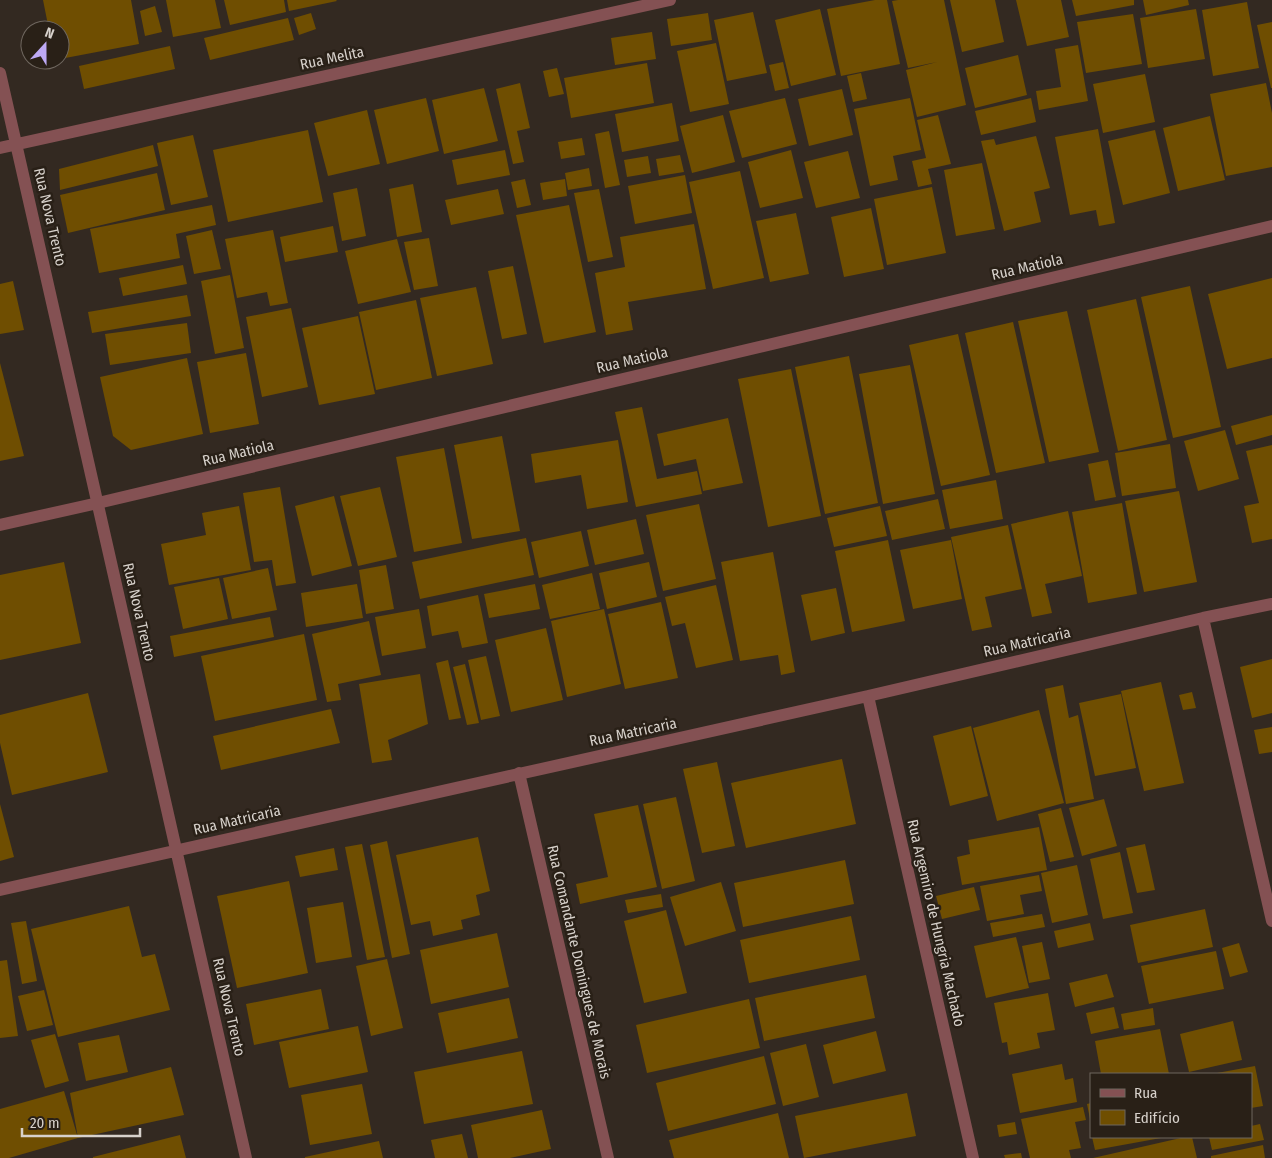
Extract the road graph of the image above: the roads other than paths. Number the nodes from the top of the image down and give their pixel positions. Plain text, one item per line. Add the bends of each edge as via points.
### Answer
1 (670, 0) edge
2 (0, 73) edge
3 (16, 144) junction
4 (0, 148) edge
5 (1272, 226) edge
6 (98, 503) junction
7 (0, 525) edge
8 (1272, 604) edge
9 (1203, 618) junction
10 (868, 696) junction
11 (519, 774) junction
12 (176, 851) junction
13 (0, 890) edge
14 (1272, 921) edge
15 (246, 1158) edge
16 (608, 1158) edge
17 (973, 1158) edge

1 - 3 street, Rua Melita
2 - 3 street, Rua Nova Trento
3 - 4 street, Rua Melita
3 - 6 street, Rua Nova Trento
5 - 6 street, Rua Matiola
6 - 7 street, Rua Matiola
6 - 12 street, Rua Nova Trento
8 - 9 street, Rua Matricaria
9 - 10 street, Rua Matricaria
9 - 14 street
10 - 11 street, Rua Matricaria
10 - 17 street, Rua Argemiro de Hungria Machado
11 - 12 street, Rua Matricaria
11 - 16 street, Rua Comandante Domingues de Morais
12 - 13 street, Rua Matricaria
12 - 15 street, Rua Nova Trento

